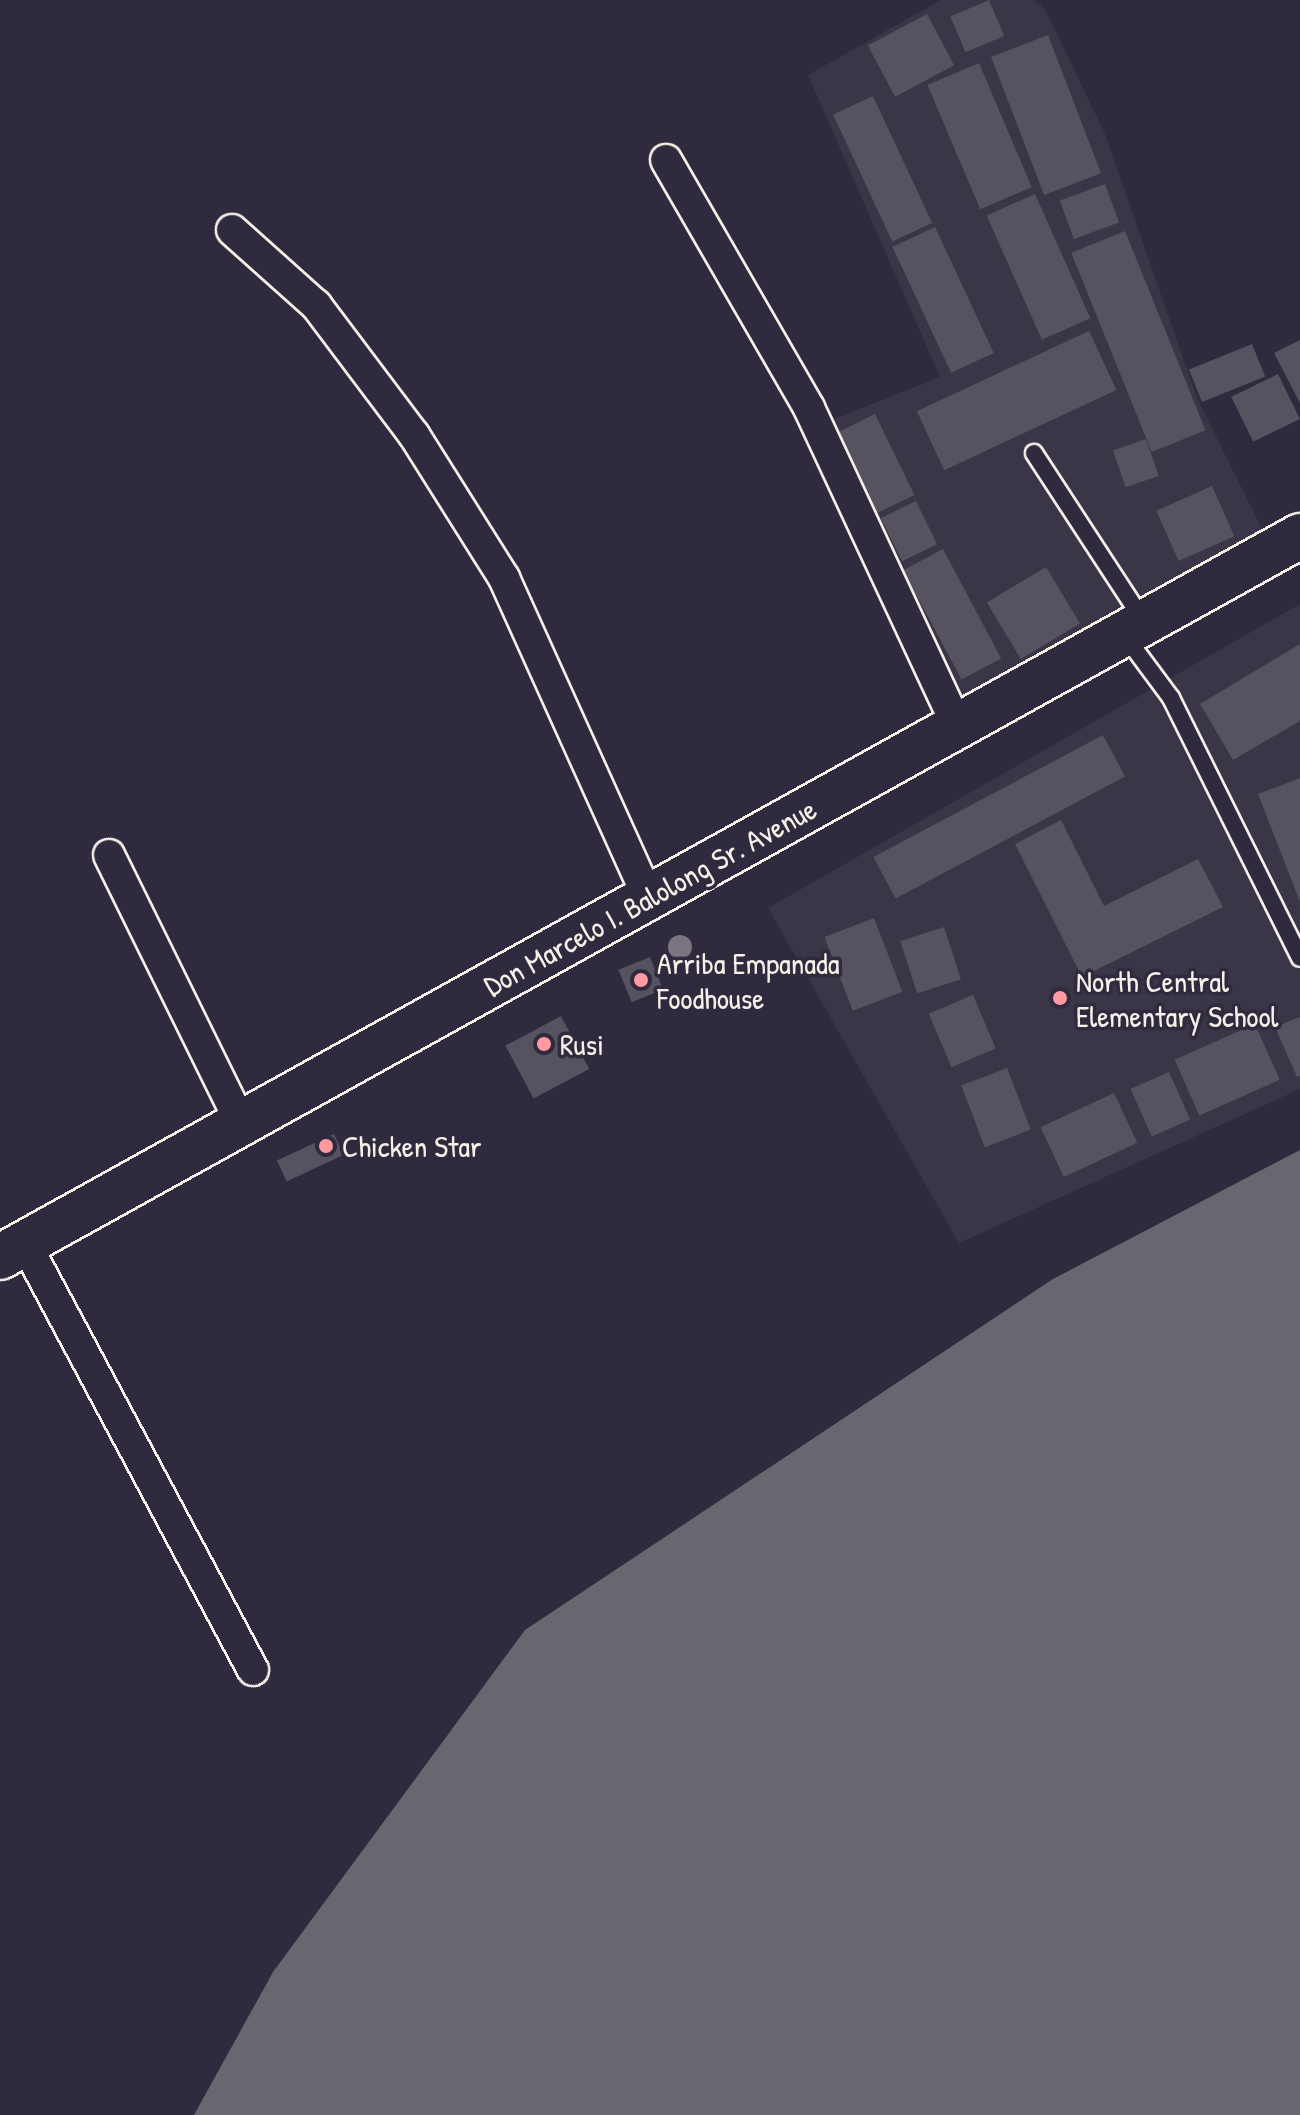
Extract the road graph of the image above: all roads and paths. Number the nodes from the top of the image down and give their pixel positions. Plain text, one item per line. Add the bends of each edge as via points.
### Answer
1 (666, 160) dead end
2 (232, 230) dead end
3 (1034, 453) dead end
4 (1300, 536) edge
5 (1134, 629) junction
6 (958, 727) junction
7 (109, 855) dead end
8 (649, 899) junction
9 (1300, 958) edge
10 (240, 1121) junction
11 (13, 1250) edge
12 (253, 1670) dead end

1 - 6 street via 809,408
2 - 8 street via 316,305 414,435 504,578
3 - 5 lane
4 - 5 main road, Don Marcelo I. Balolong Sr. Avenue
5 - 6 main road, Don Marcelo I. Balolong Sr. Avenue
5 - 9 lane
6 - 8 main road, Don Marcelo I. Balolong Sr. Avenue
7 - 10 street
8 - 10 main road, Don Marcelo I. Balolong Sr. Avenue
10 - 11 main road, Don Marcelo I. Balolong Sr. Avenue
11 - 12 street

